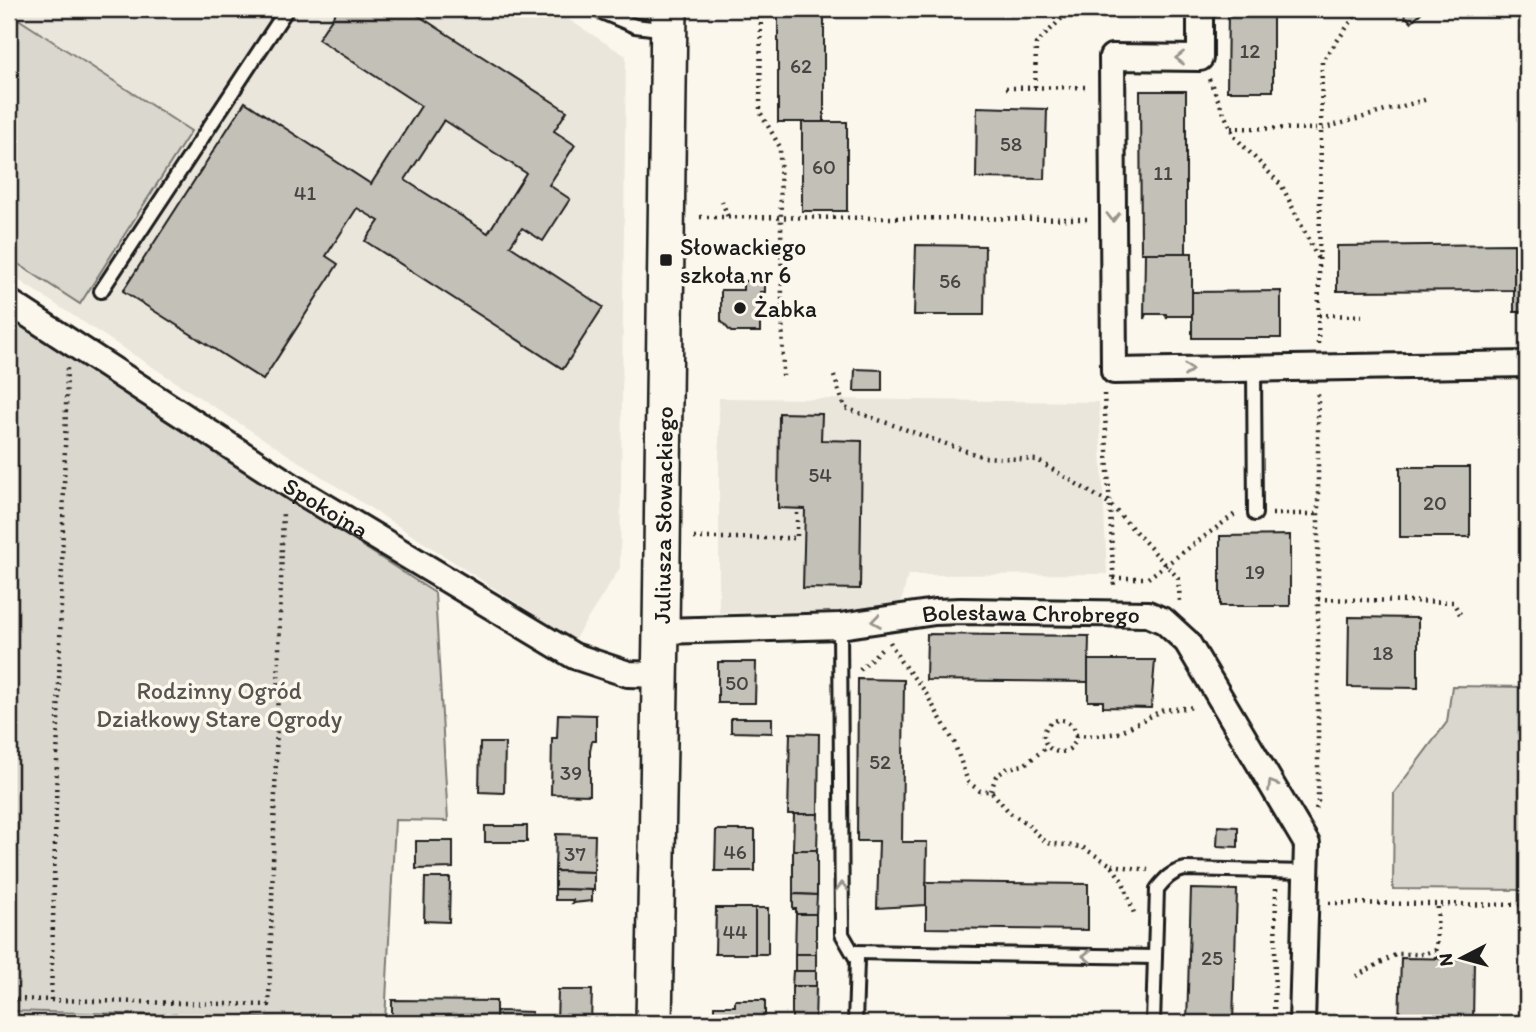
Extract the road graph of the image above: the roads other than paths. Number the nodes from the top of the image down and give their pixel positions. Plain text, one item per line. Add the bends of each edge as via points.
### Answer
1 (287, 9) edge
2 (594, 9) edge
3 (1200, 9) edge
4 (668, 19) edge
5 (101, 291) dead end
6 (9, 302) edge
7 (1527, 364) edge
8 (1254, 369) junction
9 (1255, 514) road end
10 (840, 626) junction
11 (661, 631) junction
12 (660, 675) junction
13 (1306, 872) junction
14 (853, 952) junction
15 (1155, 957) junction
16 (653, 1023) edge
17 (855, 1023) edge
18 (1153, 1023) edge
19 (1302, 1023) edge

1 - 5 lane
2 - 4 lane via 635,26
3 -> 8 street via 1200,58 1112,57 1114,371
4 - 11 street, Juliusza Słowackiego
6 - 12 street, Spokojna via 296,489 574,656 628,674
7 - 8 street
8 - 9 lane
10 - 11 street, Bolesława Chrobrego
13 -> 10 street, Bolesława Chrobrego via 1307,844 1186,642 1164,621 1149,614 935,612 888,632
14 -> 10 lane via 842,934
11 - 12 street, Juliusza Słowackiego
12 - 16 street, Juliusza Słowackiego
13 - 15 lane via 1174,871 1157,890
13 - 19 street
15 -> 14 lane
14 - 17 lane via 857,960
15 - 18 lane

